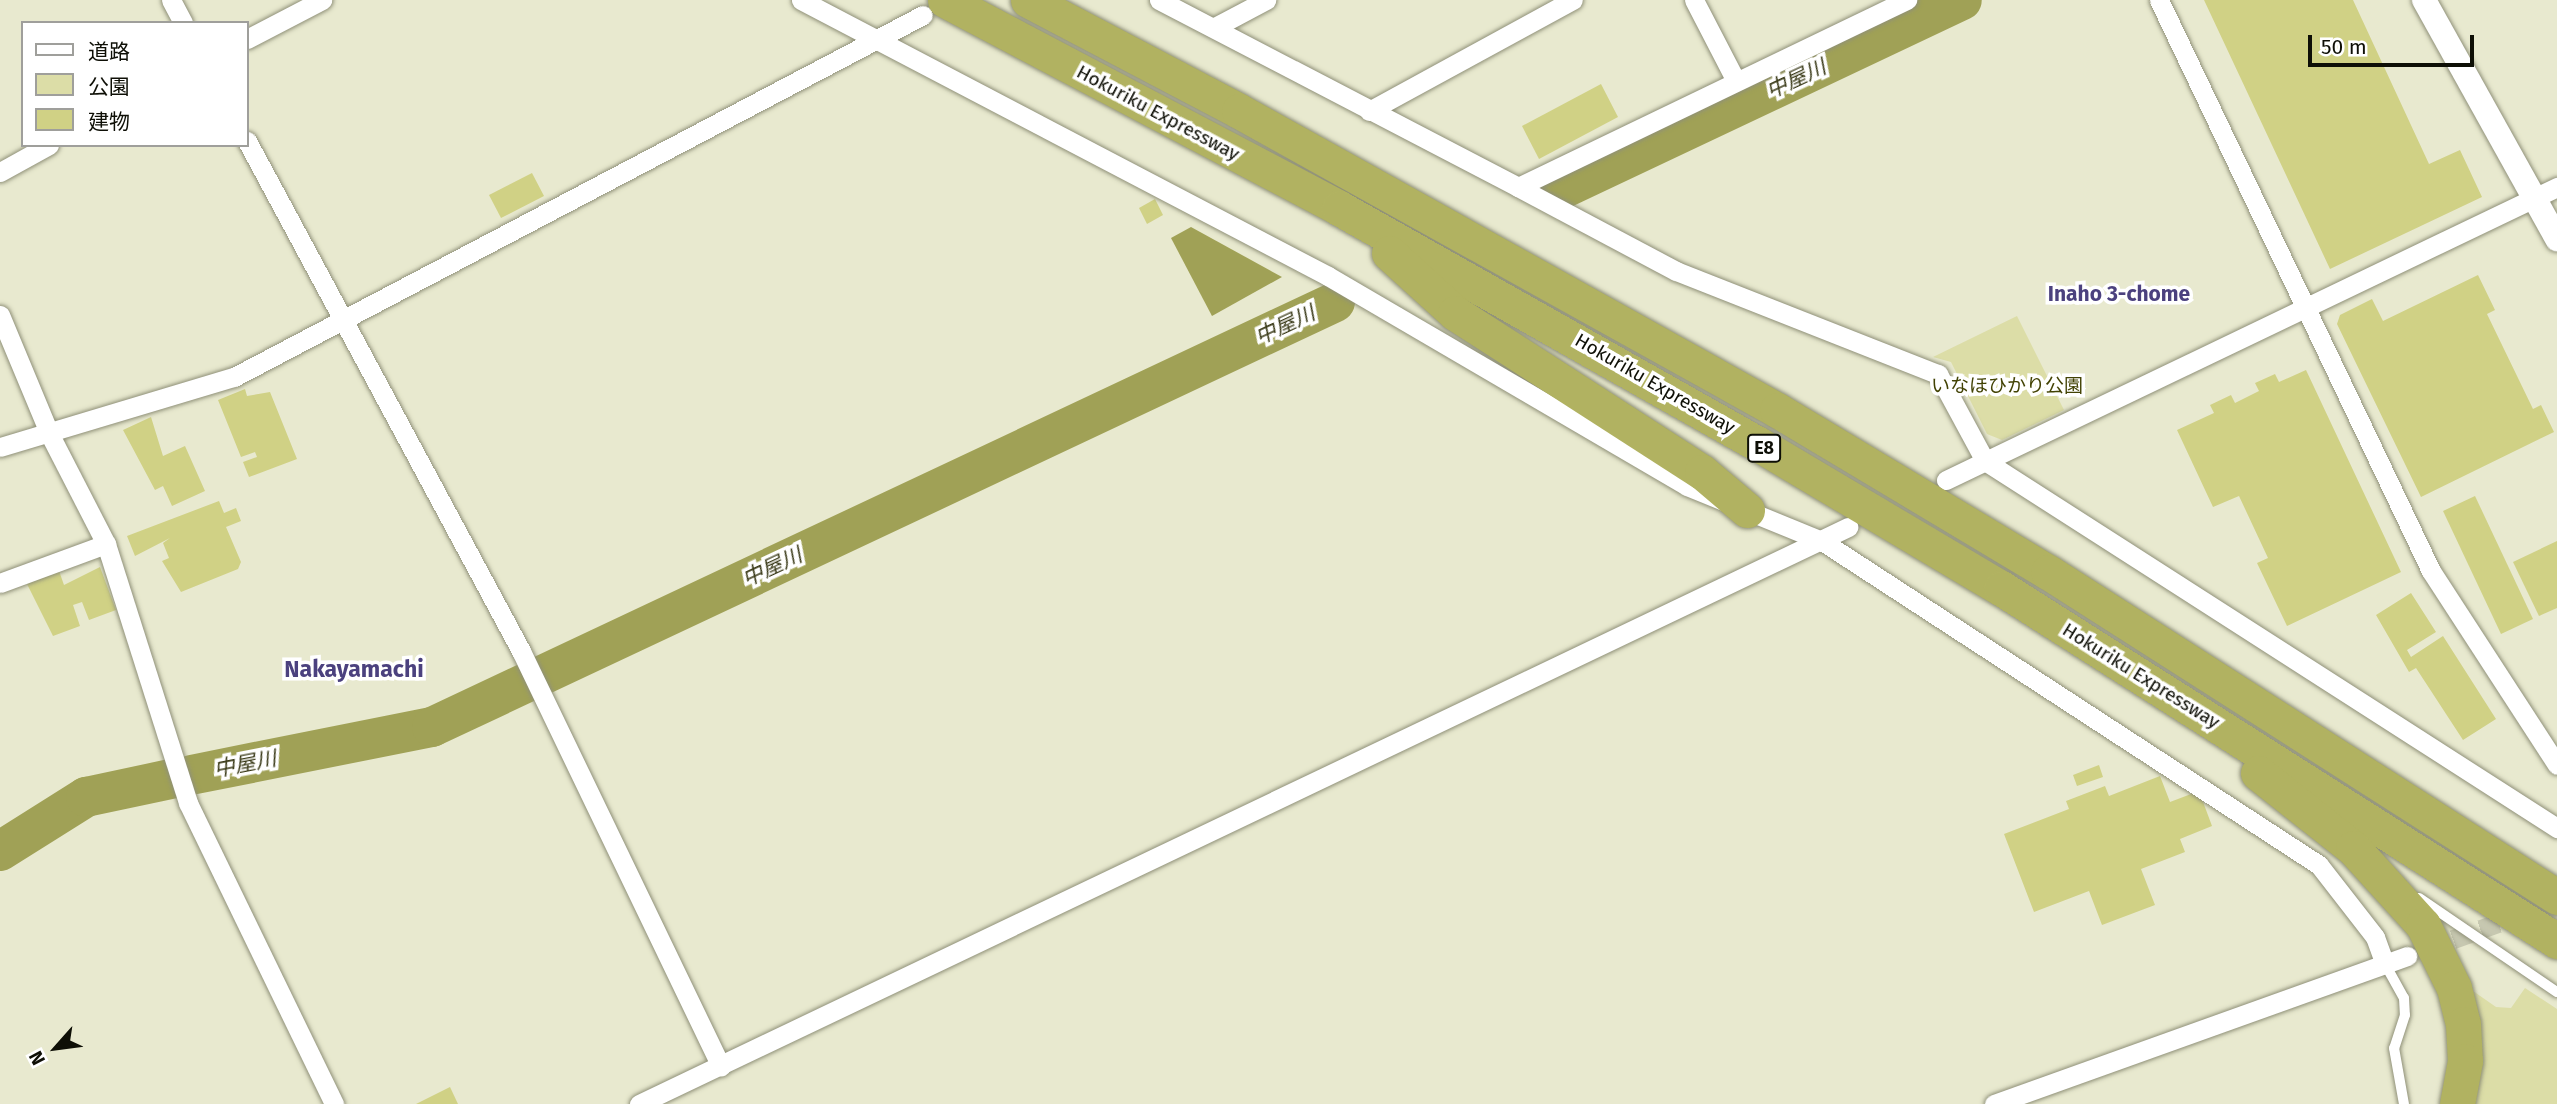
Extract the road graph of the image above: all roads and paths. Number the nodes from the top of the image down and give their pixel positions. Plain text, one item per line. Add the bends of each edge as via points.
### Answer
1 (171, 0) edge
2 (322, 0) edge
3 (802, 0) edge
4 (1028, 0) edge
5 (1159, 0) edge
6 (1266, 0) edge
7 (1573, 0) edge
8 (1694, 0) edge
9 (1907, 0) edge
10 (2159, 0) edge
11 (2424, 0) edge
12 (934, 8) edge
13 (182, 21) edge
14 (1215, 27) junction
15 (248, 38) edge
16 (877, 40) junction
17 (1736, 80) junction
18 (1369, 111) junction
19 (248, 143) edge
20 (45, 147) edge
21 (0, 172) edge
22 (1518, 187) junction
23 (2557, 187) edge
24 (2533, 198) junction
25 (1339, 208) junction
26 (2557, 239) edge
27 (2305, 309) junction
28 (0, 314) edge
29 (345, 319) junction
30 (48, 433) junction
31 (1758, 444) junction
32 (0, 447) edge
33 (1985, 461) junction
34 (1947, 480) dead end
35 (1746, 510) junction
36 (1848, 527) dead end
37 (1822, 541) junction
38 (106, 544) junction
39 (0, 583) edge
40 (2557, 765) edge
41 (2557, 828) edge
42 (2353, 848) junction
43 (2557, 897) edge
44 (2557, 941) edge
45 (2407, 956) tunnel mouth
46 (2385, 964) junction
47 (2557, 992) edge
48 (720, 1066) junction
49 (334, 1104) edge
50 (639, 1104) edge
51 (1994, 1104) edge
52 (2404, 1104) edge
53 (2457, 1104) edge

1 - 13 street
2 - 15 street
3 - 16 street
4 - 43 highway, Hokuriku Expressway / E8 via 1322,156 1777,410 2048,572
5 - 14 street
6 - 14 street
7 - 18 street
8 - 17 street
9 - 17 street
10 - 27 street
11 - 24 street
12 - 16 street
12 - 25 highway, Hokuriku Expressway / E8
14 - 18 street
16 - 29 street
16 - 35 street via 1328,276 1687,486
17 - 22 street
18 - 22 street
19 - 29 street
20 - 21 street
22 - 33 street via 1676,271 1938,374
23 - 24 street
24 - 26 street
24 - 27 street
25 - 31 highway, Hokuriku Expressway / E8
25 - 35 highway via 1455,313 1702,472
27 - 33 street
27 - 40 street via 2439,588
28 - 30 street
29 - 30 street via 234,377
29 - 48 street via 521,651
30 - 32 street
30 - 38 street
31 - 42 highway via 1839,502 2173,712
31 - 44 highway, Hokuriku Expressway / E8 via 2001,588
33 - 34 street
33 - 41 street
35 - 37 street
36 - 37 street
37 - 46 street via 2319,865 2375,937
37 - 48 street
38 - 39 street
38 - 49 street via 188,803
42 - 47 lane
42 - 53 highway via 2423,925 2454,988 2465,1061
45 - 46 street
46 - 51 street
46 - 52 lane via 2404,999 2405,1015 2394,1048
48 - 50 street

